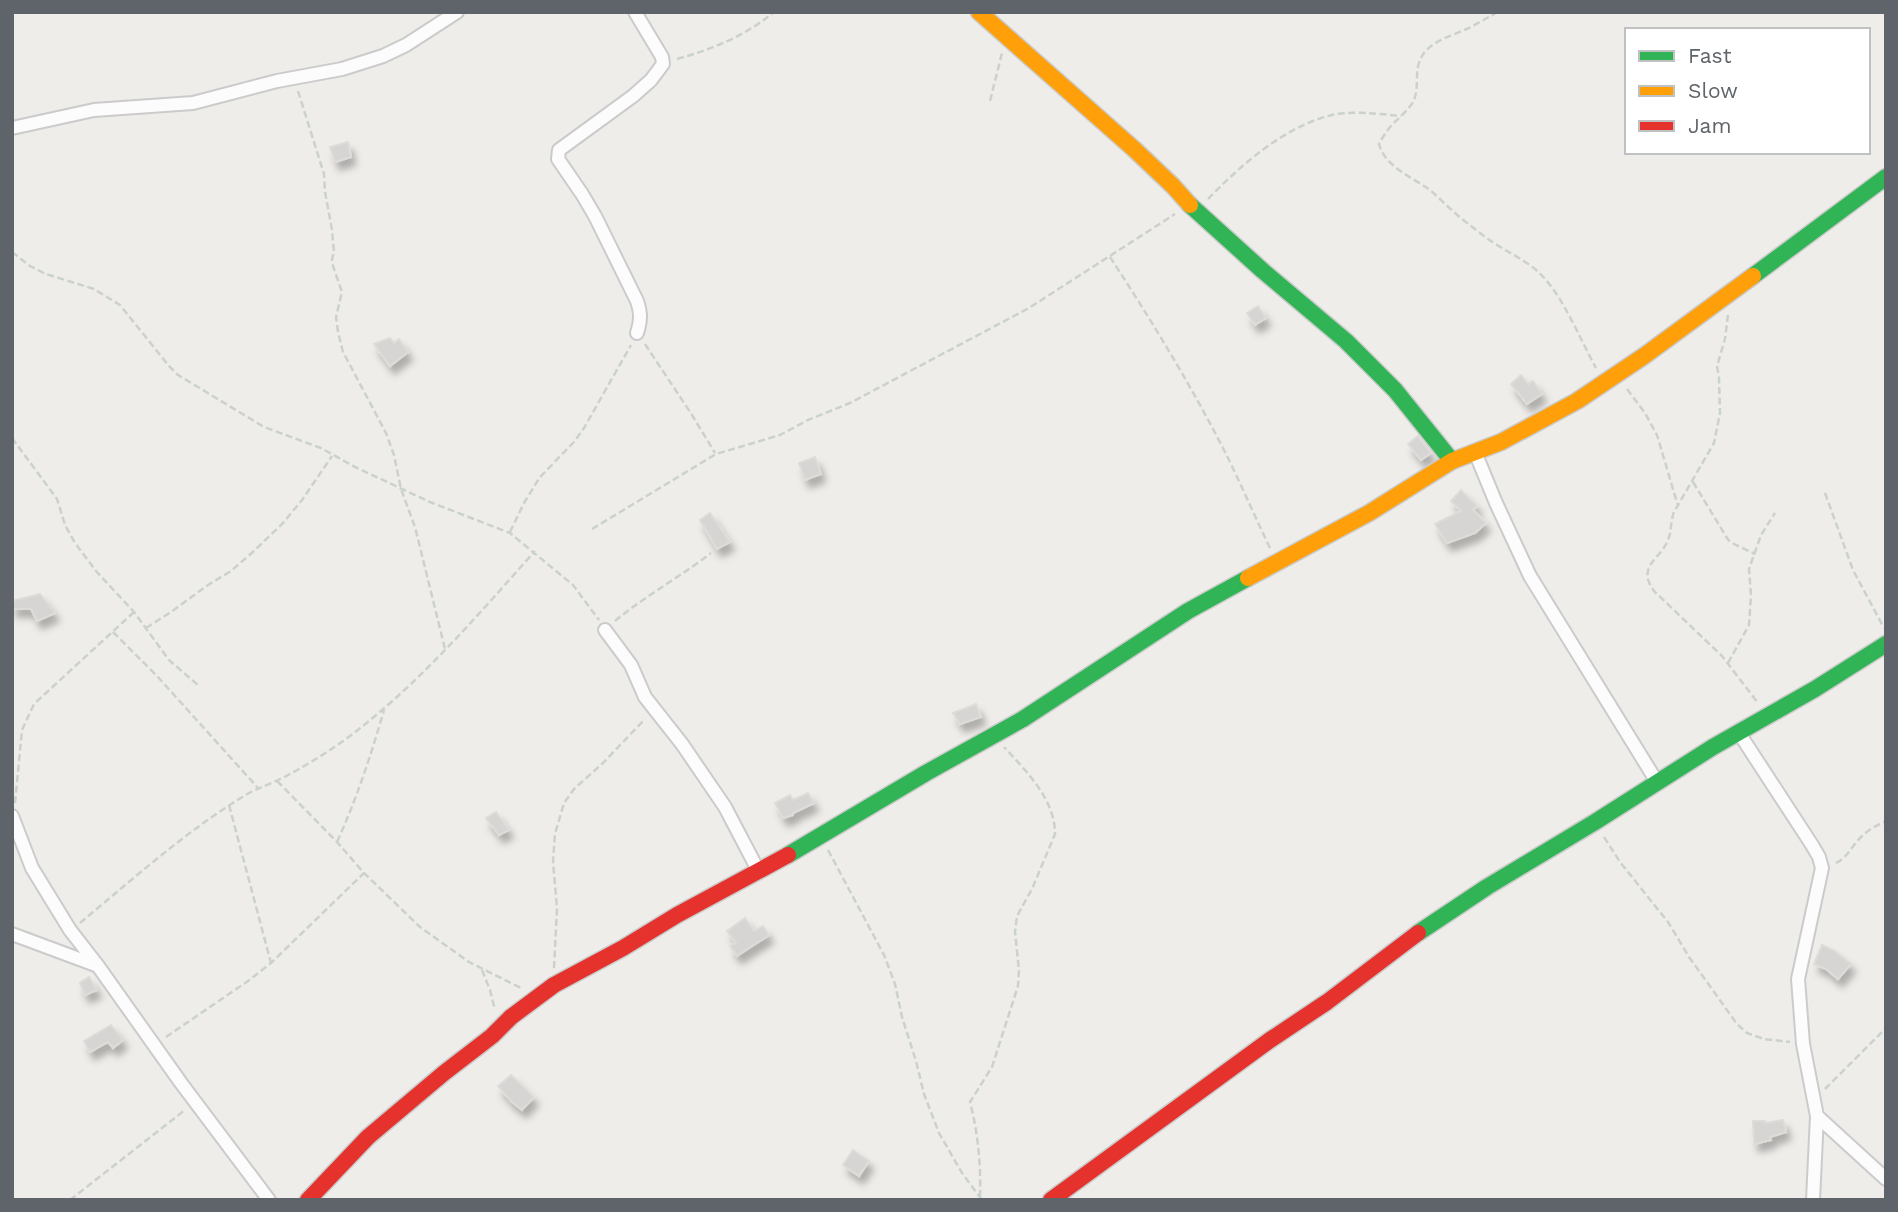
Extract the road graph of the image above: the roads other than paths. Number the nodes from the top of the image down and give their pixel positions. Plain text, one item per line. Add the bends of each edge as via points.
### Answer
1 (457, 12) edge
2 (635, 12) edge
3 (979, 12) edge
4 (12, 128) edge
5 (1886, 177) edge
6 (637, 333) road end
7 (1475, 452) junction
8 (1452, 461) junction
9 (605, 629) road end
10 (1886, 644) edge
11 (1739, 733) junction
12 (1657, 782) junction
13 (13, 818) edge
14 (759, 872) junction
15 (12, 934) edge
16 (99, 966) junction
17 (1817, 1116) junction
18 (1886, 1179) edge
19 (269, 1200) edge
20 (308, 1200) edge
21 (1051, 1200) edge
22 (1814, 1200) edge

1 - 4 street via 383,57 342,69 193,103 94,110
2 - 6 street via 663,64 642,88 557,154 595,216 636,301 641,321
3 - 8 street via 1134,149 1192,208 1346,341 1395,390
5 - 7 street via 1610,379 1577,401
7 - 8 street
7 - 12 street via 1530,576
8 - 14 street via 1369,513 1188,611 1058,697
9 - 14 street via 631,665 645,697 725,807
10 - 11 street
11 - 12 street
11 - 17 street via 1812,845 1822,869 1798,979 1803,1044
12 - 21 street via 1419,932
13 - 16 street via 33,869 70,930
14 - 20 street via 554,985 368,1137
15 - 16 street
16 - 19 street
17 - 18 street
17 - 22 street

